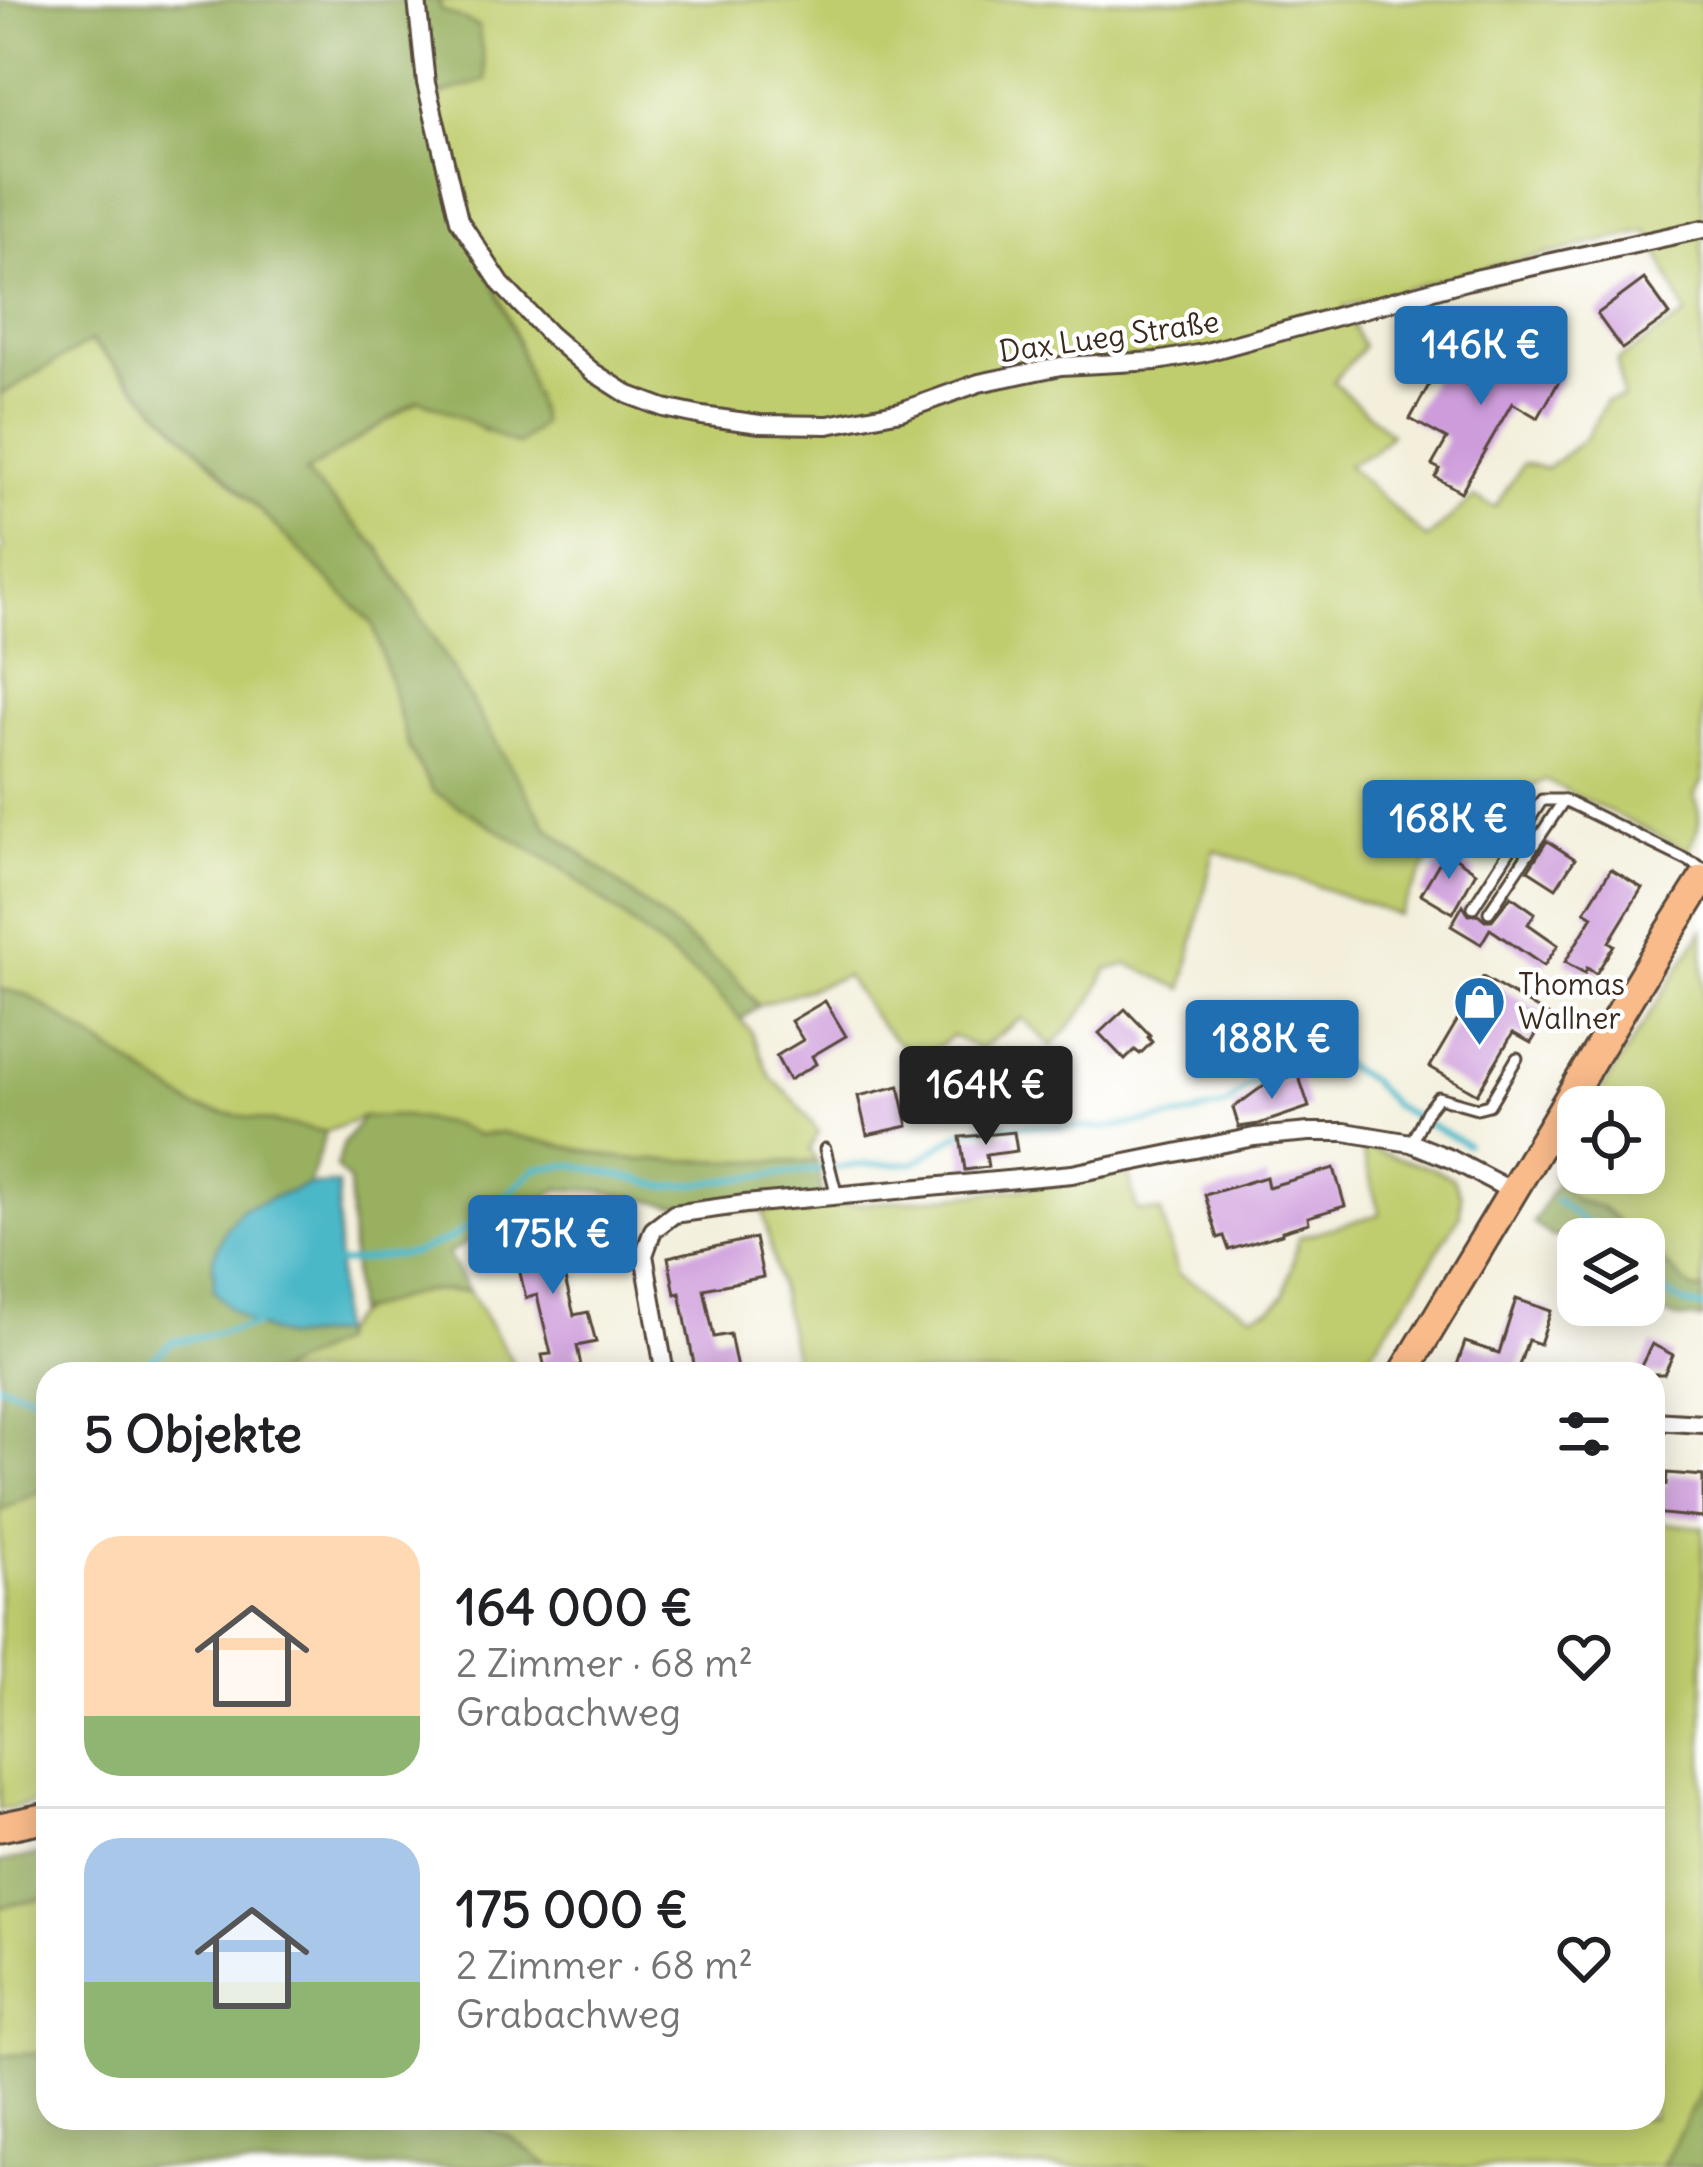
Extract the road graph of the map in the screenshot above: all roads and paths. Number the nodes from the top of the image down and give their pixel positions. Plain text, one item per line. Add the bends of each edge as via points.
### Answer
1 (417, 0) edge
2 (1703, 229) edge
3 (1564, 800) junction
4 (1703, 868) edge
5 (1703, 879) edge
6 (1473, 907) dead end
7 (1489, 912) dead end
8 (1517, 1058) dead end
9 (1413, 1137) junction
10 (827, 1155) dead end
11 (836, 1188) junction
12 (1514, 1192) junction
13 (662, 1362) edge
14 (1410, 1362) edge
15 (1665, 1422) edge
16 (1703, 1424) edge
17 (36, 1820) edge
18 (0, 1827) edge

1 - 2 street, Dax Lueg Straße via 426,82 458,220 501,284 549,334 629,395 703,416 829,424 902,411 1061,366 1203,353 1466,281
3 - 4 lane
3 - 6 lane via 1542,800
3 - 7 lane
5 - 12 main road
8 - 9 lane via 1489,1106 1438,1097
9 - 11 street via 1294,1133 1072,1174
9 - 12 street
10 - 11 lane
11 - 13 street via 674,1214 652,1230 644,1255
12 - 14 main road
15 - 16 street
17 - 18 main road

